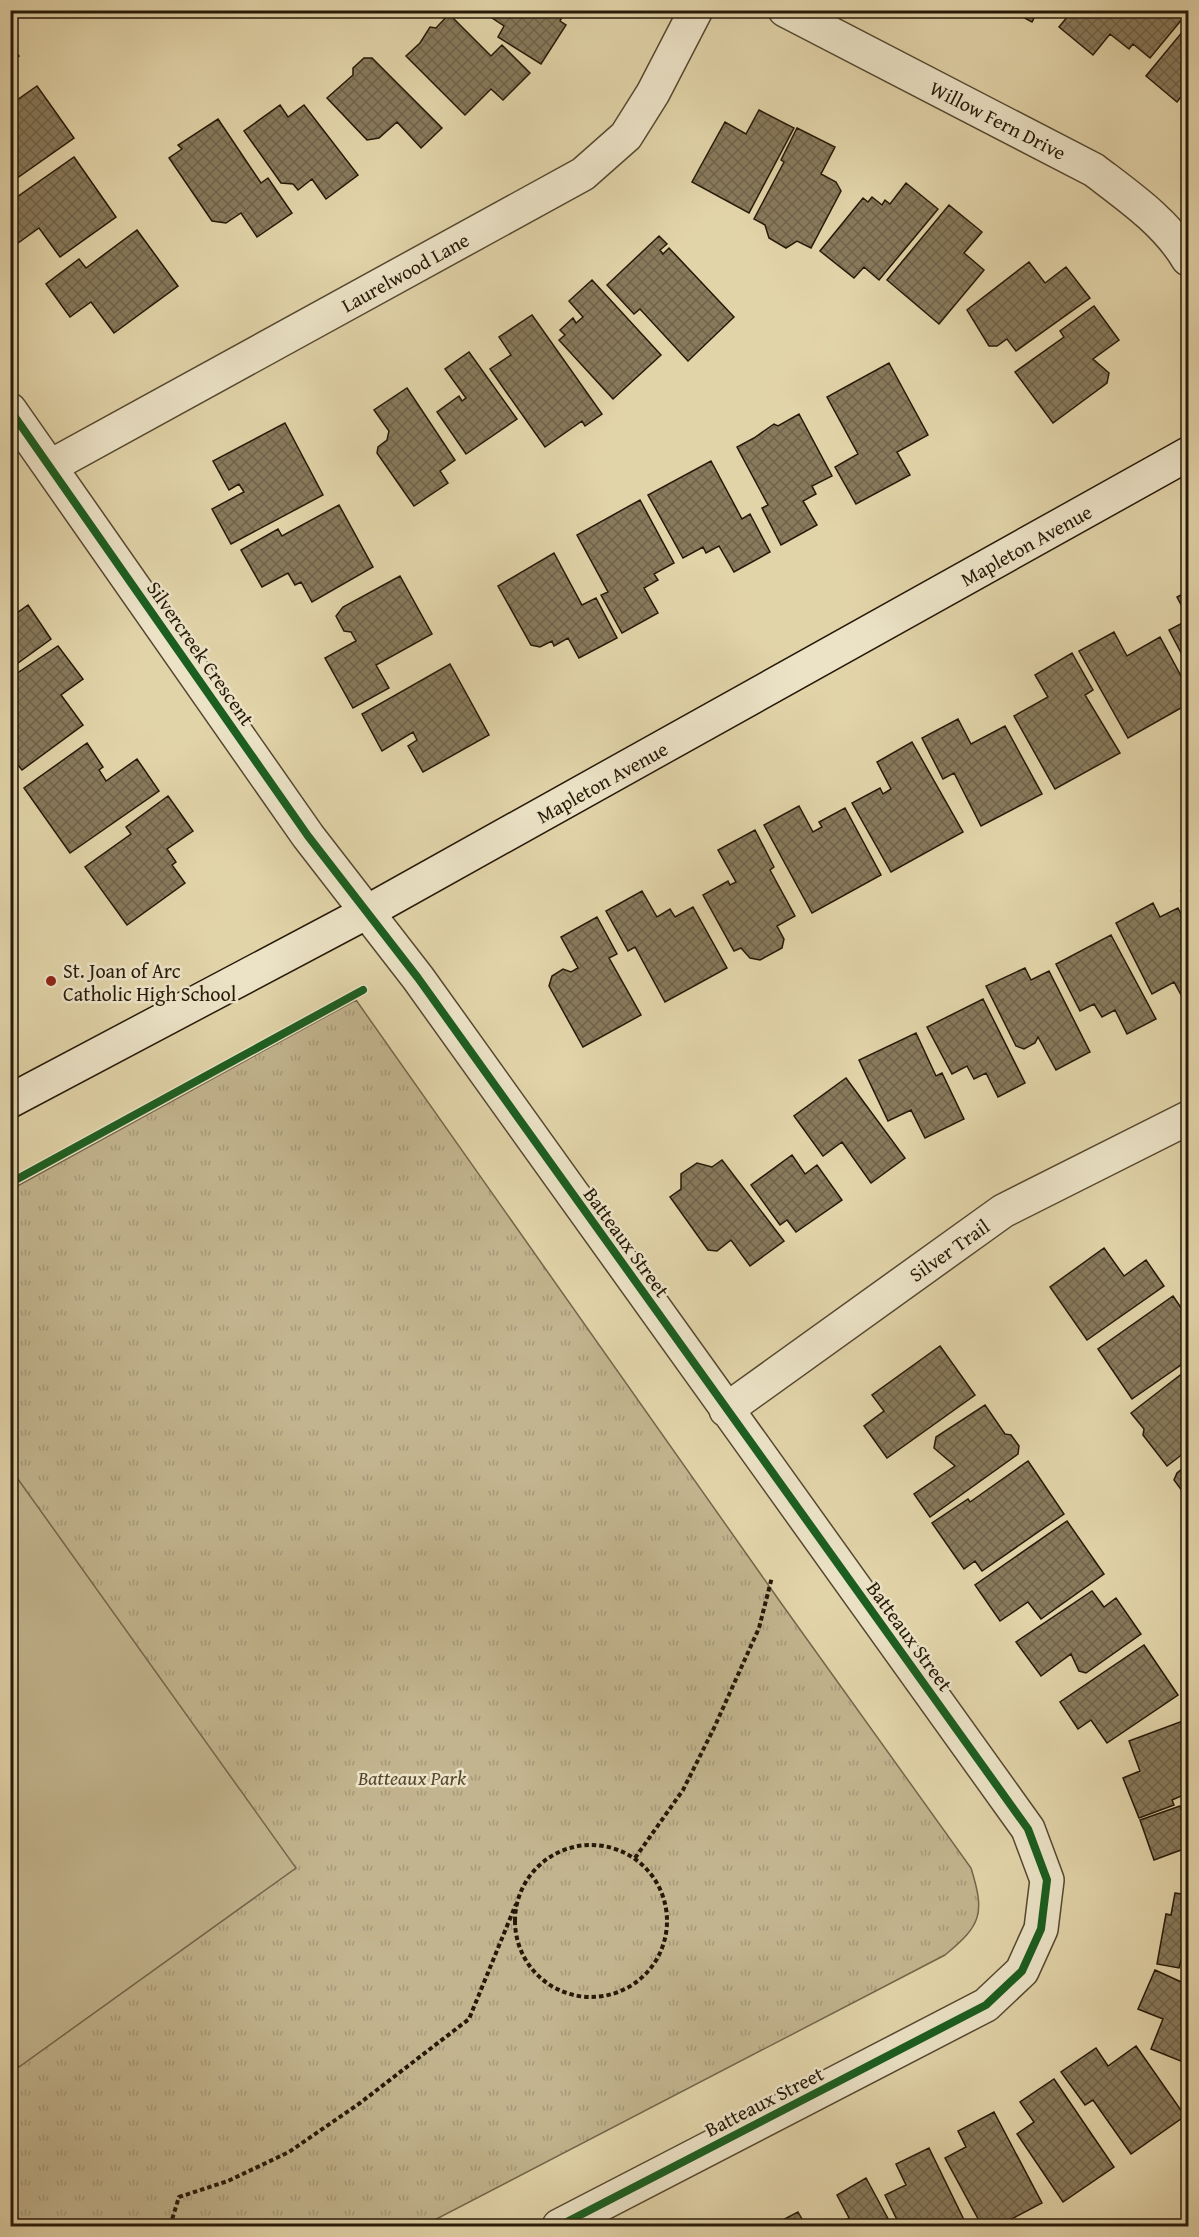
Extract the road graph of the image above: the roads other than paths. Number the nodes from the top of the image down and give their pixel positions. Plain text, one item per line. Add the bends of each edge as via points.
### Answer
1 (696, 10) edge
2 (785, 10) edge
3 (1188, 259) edge
4 (10, 410) edge
5 (1188, 454) edge
6 (51, 466) junction
7 (367, 912) junction
8 (10, 1101) edge
9 (1184, 1128) edge
10 (726, 1410) junction
11 (559, 2226) edge

1 - 6 street, Laurelwood Lane via 626,136 583,174
2 - 3 street, Willow Fern Drive via 1094,170 1140,205 1181,246
4 - 6 street, Silvercreek Crescent
5 - 7 street, Mapleton Avenue
6 - 7 street, Silvercreek Crescent via 308,836
7 - 8 street, Mapleton Avenue
7 - 10 street, Batteaux Street
9 - 10 street, Silver Trail via 1003,1211
10 - 11 street, Batteaux Street via 1029,1829 1047,1880 1041,1929 1022,1971 986,2005

